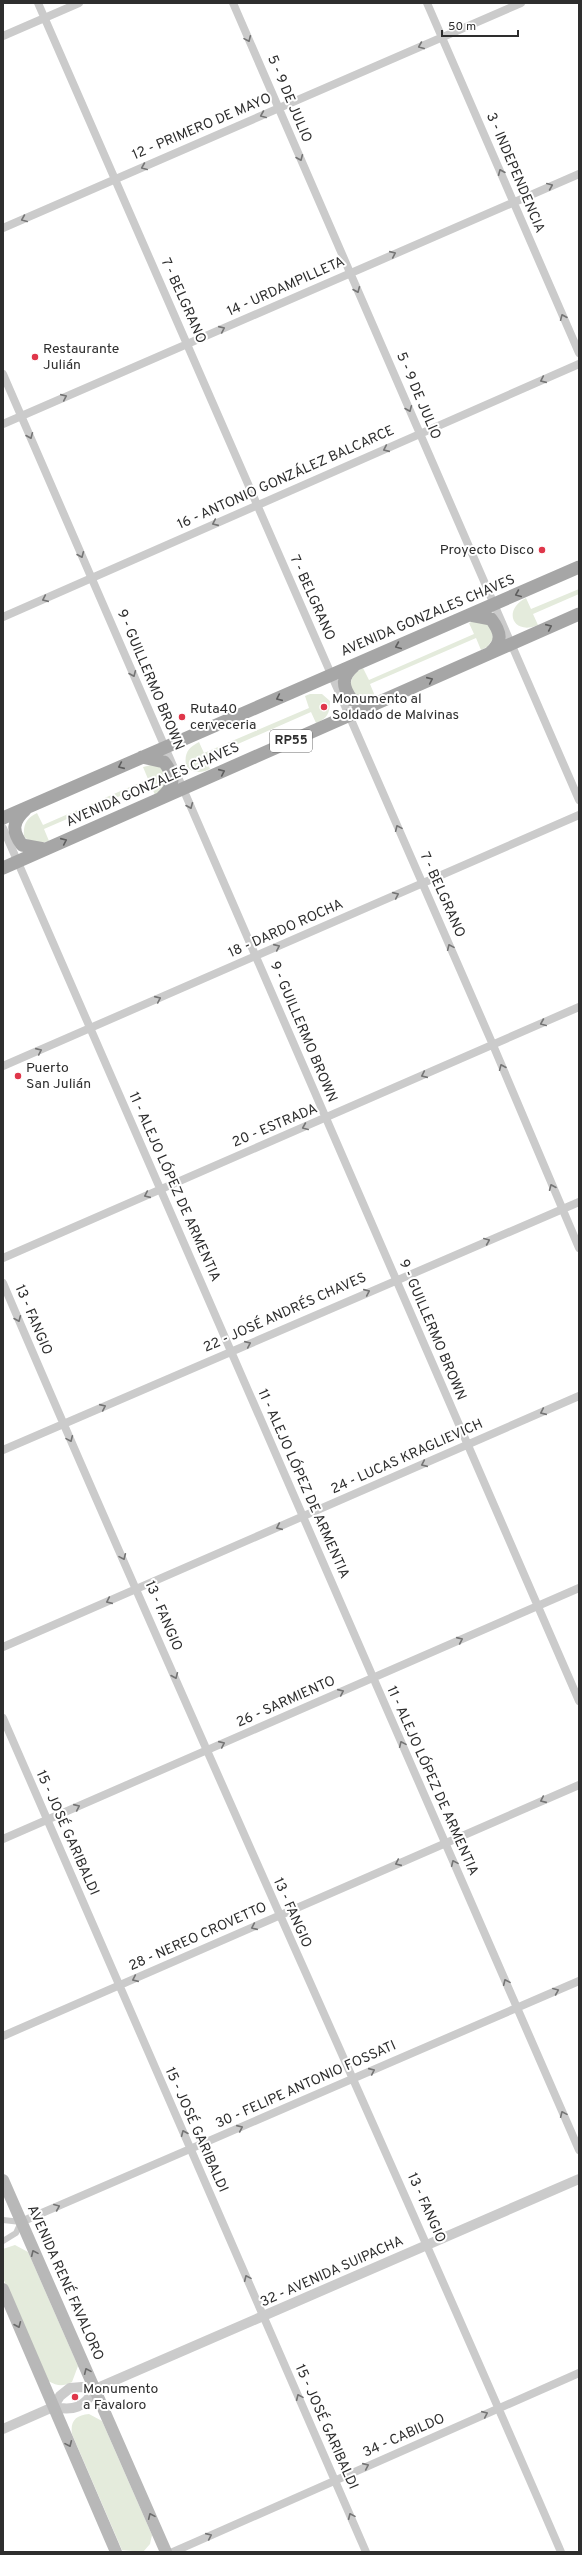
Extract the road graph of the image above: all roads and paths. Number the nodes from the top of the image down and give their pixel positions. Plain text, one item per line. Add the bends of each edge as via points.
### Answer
1 (38, 3) edge
2 (79, 3) edge
3 (233, 3) edge
4 (427, 3) edge
5 (521, 3) edge
6 (45, 18) junction
7 (3, 36) edge
8 (442, 37) junction
9 (278, 108) junction
10 (579, 174) edge
11 (115, 179) junction
12 (513, 202) junction
13 (3, 228) edge
14 (350, 273) junction
15 (187, 344) junction
16 (579, 353) edge
17 (579, 364) edge
18 (3, 374) edge
19 (21, 416) junction
20 (3, 424) edge
21 (420, 434) junction
22 (257, 505) junction
23 (579, 567) edge
24 (92, 578) junction
25 (494, 604) junction
26 (579, 614) edge
27 (469, 615) junction
28 (3, 617) edge
29 (511, 644) junction
30 (487, 655) junction
31 (355, 664) junction
32 (331, 675) junction
33 (374, 705) junction
34 (349, 716) junction
35 (165, 747) junction
36 (142, 757) junction
37 (183, 789) junction
38 (160, 799) junction
39 (579, 800) edge
40 (28, 807) junction
41 (579, 816) edge
42 (3, 818) edge
43 (3, 828) edge
44 (45, 849) junction
45 (18, 861) junction
46 (3, 868) edge
47 (422, 884) junction
48 (256, 956) junction
49 (579, 1007) edge
50 (90, 1028) junction
51 (493, 1045) junction
52 (3, 1066) edge
53 (326, 1118) junction
54 (160, 1190) junction
55 (579, 1202) edge
56 (562, 1210) junction
57 (579, 1248) edge
58 (3, 1258) edge
59 (396, 1279) junction
60 (3, 1283) edge
61 (231, 1351) junction
62 (579, 1396) edge
63 (63, 1424) junction
64 (468, 1445) junction
65 (3, 1450) edge
66 (303, 1517) junction
67 (579, 1588) edge
68 (137, 1589) junction
69 (538, 1606) junction
70 (3, 1647) edge
71 (373, 1678) junction
72 (579, 1701) edge
73 (3, 1718) edge
74 (206, 1751) junction
75 (579, 1785) edge
76 (47, 1820) junction
77 (3, 1839) edge
78 (445, 1843) junction
79 (279, 1916) junction
80 (579, 1981) edge
81 (120, 1986) junction
82 (517, 2008) junction
83 (3, 2036) edge
84 (354, 2078) junction
85 (191, 2150) junction
86 (579, 2150) edge
87 (579, 2179) edge
88 (3, 2180) edge
89 (3, 2220) edge
90 (21, 2222) junction
91 (3, 2241) edge
92 (428, 2245) junction
93 (3, 2289) edge
94 (264, 2317) junction
95 (579, 2374) edge
96 (95, 2389) junction
97 (53, 2407) junction
98 (499, 2408) junction
99 (3, 2429) edge
100 (335, 2480) junction
101 (116, 2552) edge
102 (166, 2552) edge
103 (173, 2552) edge
104 (366, 2552) edge
105 (561, 2552) edge

1 - 6 street, 7 - BELGRANO
2 - 6 street
3 -> 9 street, 5 - 9 DE JULIO
4 - 8 street, 3 - INDEPENDENCIA
5 - 8 street, 12 - PRIMERO DE MAYO
6 - 7 street
6 - 11 street, 7 - BELGRANO
8 -> 9 street, 12 - PRIMERO DE MAYO
12 -> 8 street, 3 - INDEPENDENCIA
9 -> 11 street, 12 - PRIMERO DE MAYO
9 -> 14 street, 5 - 9 DE JULIO
12 -> 10 street, 14 - URDAMPILLETA
11 -> 13 street, 12 - PRIMERO DE MAYO
11 - 15 street, 7 - BELGRANO
14 -> 12 street, 14 - URDAMPILLETA
16 -> 12 street, 3 - INDEPENDENCIA
15 -> 14 street, 14 - URDAMPILLETA
14 -> 21 street, 5 - 9 DE JULIO
19 -> 15 street, 14 - URDAMPILLETA
15 - 22 street, 7 - BELGRANO
17 -> 21 street, 16 - ANTONIO GONZÁLEZ BALCARCE
18 - 19 street, 9 - GUILLERMO BROWN
19 - 20 street, 14 - URDAMPILLETA
19 -> 24 street, 9 - GUILLERMO BROWN
21 -> 22 street, 16 - ANTONIO GONZÁLEZ BALCARCE
21 - 25 street, 5 - 9 DE JULIO
22 -> 24 street, 16 - ANTONIO GONZÁLEZ BALCARCE
22 - 32 street, 7 - BELGRANO
23 -> 25 main road, AVENIDA GONZALES CHAVES
24 -> 28 street, 16 - ANTONIO GONZÁLEZ BALCARCE
24 -> 35 street, 9 - GUILLERMO BROWN
25 - 27 main road, AVENIDA GONZALES CHAVES
25 - 29 street, 5 - 9 DE JULIO
29 -> 26 main road, AVENIDA GONZALES CHAVES / RP55
27 - 30 main road via 491,619 497,627 500,637 496,647
27 -> 31 main road, AVENIDA GONZALES CHAVES
29 - 30 main road, AVENIDA GONZALES CHAVES / RP55
29 - 39 street, 5 - 9 DE JULIO
33 -> 30 main road, AVENIDA GONZALES CHAVES / RP55
31 - 32 main road, AVENIDA GONZALES CHAVES
31 - 33 main road via 347,672 343,682 346,693 352,700
32 - 34 street, 7 - BELGRANO
32 -> 35 main road, AVENIDA GONZALES CHAVES
33 - 34 main road, AVENIDA GONZALES CHAVES / RP55
37 -> 34 main road, AVENIDA GONZALES CHAVES / RP55
47 -> 34 street, 7 - BELGRANO
35 - 36 main road, AVENIDA GONZALES CHAVES
35 - 37 street, 9 - GUILLERMO BROWN
36 - 38 main road via 164,762 170,770 173,780 169,790
36 -> 40 main road, AVENIDA GONZALES CHAVES
37 - 38 main road, AVENIDA GONZALES CHAVES / RP55
37 -> 48 street, 9 - GUILLERMO BROWN
44 -> 38 main road, AVENIDA GONZALES CHAVES / RP55
40 - 42 main road, AVENIDA GONZALES CHAVES
40 - 44 main road via 17,817 13,826 16,837 22,845
41 - 47 street, 18 - DARDO ROCHA
43 - 45 street, 11 - ALEJO LÓPEZ DE ARMENTIA
44 - 45 main road, AVENIDA GONZALES CHAVES / RP55
45 - 46 main road, AVENIDA GONZALES CHAVES / RP55
45 - 50 street, 11 - ALEJO LÓPEZ DE ARMENTIA
48 -> 47 street, 18 - DARDO ROCHA
51 -> 47 street, 7 - BELGRANO
50 -> 48 street, 18 - DARDO ROCHA
48 - 53 street, 9 - GUILLERMO BROWN
49 -> 51 street, 20 - ESTRADA
52 -> 50 street, 18 - DARDO ROCHA
50 - 54 street, 11 - ALEJO LÓPEZ DE ARMENTIA
51 -> 53 street, 20 - ESTRADA
56 -> 51 street, 7 - BELGRANO
53 -> 54 street, 20 - ESTRADA
53 - 59 street, 9 - GUILLERMO BROWN
54 -> 58 street, 20 - ESTRADA
54 - 61 street, 11 - ALEJO LÓPEZ DE ARMENTIA
55 - 56 street, 22 - JOSÉ ANDRÉS CHAVES
56 - 57 street, 7 - BELGRANO
59 -> 56 street, 22 - JOSÉ ANDRÉS CHAVES
61 -> 59 street, 22 - JOSÉ ANDRÉS CHAVES
59 - 64 street, 9 - GUILLERMO BROWN
60 -> 63 street, 13 - FANGIO
63 -> 61 street, 22 - JOSÉ ANDRÉS CHAVES
61 - 66 street, 11 - ALEJO LÓPEZ DE ARMENTIA
62 -> 64 street, 24 - LUCAS KRAGLIEVICH
63 - 65 street, 22 - JOSÉ ANDRÉS CHAVES
63 -> 68 street, 13 - FANGIO
64 -> 66 street, 24 - LUCAS KRAGLIEVICH
64 - 69 street, 9 - GUILLERMO BROWN
66 -> 68 street, 24 - LUCAS KRAGLIEVICH
66 - 71 street, 11 - ALEJO LÓPEZ DE ARMENTIA
67 - 69 street, 26 - SARMIENTO
68 -> 70 street, 24 - LUCAS KRAGLIEVICH
68 -> 74 street, 13 - FANGIO
71 -> 69 street, 26 - SARMIENTO
69 - 72 street, 9 - GUILLERMO BROWN
74 -> 71 street, 26 - SARMIENTO
78 -> 71 street, 11 - ALEJO LÓPEZ DE ARMENTIA
73 - 76 street, 15 - JOSÉ GARIBALDI
76 -> 74 street, 26 - SARMIENTO
74 - 79 street, 13 - FANGIO
75 -> 78 street, 28 - NEREO CROVETTO
76 - 77 street, 26 - SARMIENTO
76 - 81 street, 15 - JOSÉ GARIBALDI
78 -> 79 street, 28 - NEREO CROVETTO
82 -> 78 street, 11 - ALEJO LÓPEZ DE ARMENTIA
79 -> 81 street, 28 - NEREO CROVETTO
79 - 84 street, 13 - FANGIO
82 -> 80 street, 30 - FELIPE ANTONIO FOSSATI
81 - 83 street, 28 - NEREO CROVETTO
85 -> 81 street, 15 - JOSÉ GARIBALDI
84 -> 82 street, 30 - FELIPE ANTONIO FOSSATI
86 -> 82 street, 11 - ALEJO LÓPEZ DE ARMENTIA
85 -> 84 street, 30 - FELIPE ANTONIO FOSSATI
84 - 92 street, 13 - FANGIO
90 -> 85 street, 30 - FELIPE ANTONIO FOSSATI
94 -> 85 street, 15 - JOSÉ GARIBALDI
87 - 92 street, 32 - AVENIDA SUIPACHA
88 - 90 main road, AVENIDA RENÉ FAVALORO
89 - 90 street
90 - 91 street via 16,2232
96 -> 90 main road, AVENIDA RENÉ FAVALORO
92 - 94 street, 32 - AVENIDA SUIPACHA
92 - 98 street, 13 - FANGIO
93 -> 97 main road
94 - 96 street, 32 - AVENIDA SUIPACHA
100 -> 94 street, 15 - JOSÉ GARIBALDI
95 - 98 street, 34 - CABILDO
96 - 97 street, 32 - AVENIDA SUIPACHA via 70,2388 60,2396
96 - 97 street, 32 - AVENIDA SUIPACHA via 89,2400 79,2408 67,2410
102 -> 96 main road, AVENIDA RENÉ FAVALORO
97 - 99 street, 32 - AVENIDA SUIPACHA
97 -> 101 main road
100 -> 98 street, 34 - CABILDO
98 - 105 street, 13 - FANGIO
103 -> 100 street, 34 - CABILDO
104 -> 100 street, 15 - JOSÉ GARIBALDI

